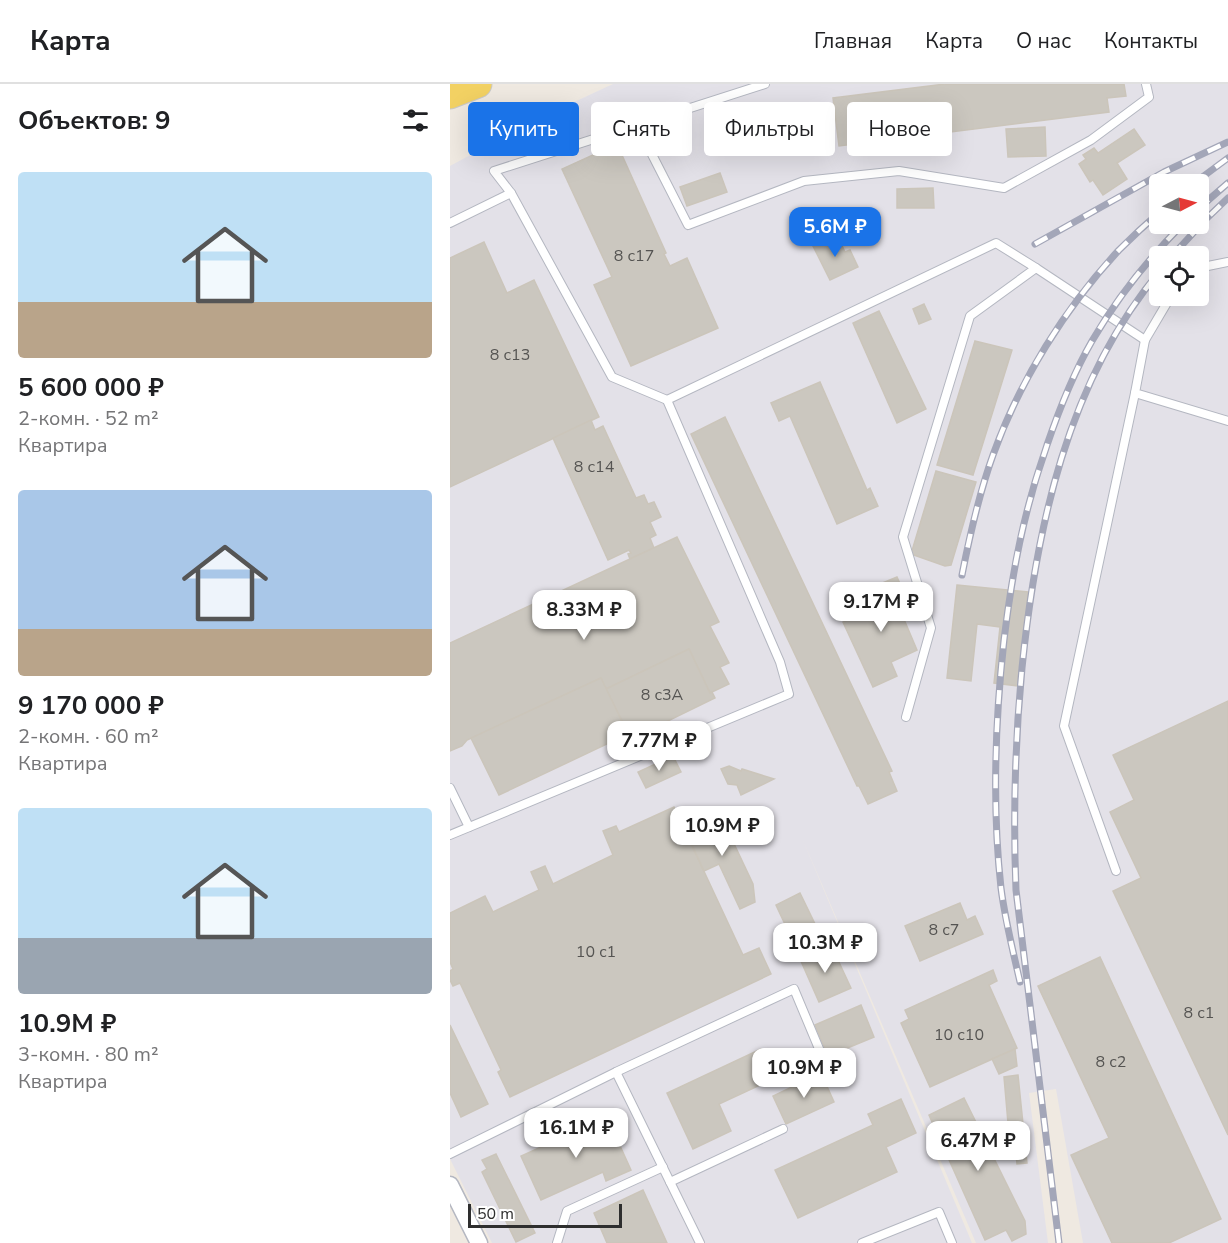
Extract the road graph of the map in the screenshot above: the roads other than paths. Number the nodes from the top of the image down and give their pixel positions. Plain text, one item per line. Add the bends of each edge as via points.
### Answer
1 (478, 84) edge
2 (765, 84) edge
3 (1146, 84) edge
4 (450, 95) edge
5 (653, 156) edge
6 (511, 193) junction
7 (450, 223) edge
8 (1228, 262) edge
9 (1209, 266) edge
10 (1036, 268) junction
11 (1166, 306) edge
12 (1145, 340) junction
13 (1135, 393) junction
14 (667, 400) junction
15 (1228, 421) edge
16 (906, 717) dead end
17 (450, 788) edge
18 (469, 827) junction
19 (450, 835) edge
20 (1116, 871) dead end
21 (616, 1072) junction
22 (830, 1075) dead end
23 (783, 1129) dead end
24 (450, 1154) edge
25 (663, 1167) junction
26 (670, 1182) junction
27 (450, 1185) edge
28 (479, 1243) edge
29 (557, 1243) edge
30 (700, 1243) edge
31 (862, 1243) edge
32 (952, 1243) edge

1 - 4 main road
2 - 6 lane via 494,171
3 - 5 lane via 1149,97 1092,140 1004,188 899,171 804,180 688,225
6 - 7 lane
6 - 14 lane via 612,377
8 - 9 lane
10 - 12 lane
10 - 14 lane via 996,243
10 - 16 lane via 970,316 903,537 931,628
11 - 12 lane
12 - 13 lane
13 - 15 lane
13 - 20 lane via 1064,726
14 - 18 lane via 780,662 789,694
17 - 18 lane
18 - 19 lane
21 - 22 lane via 794,989
21 - 24 lane
21 - 25 lane
23 - 26 lane
25 - 26 lane
25 - 29 lane via 567,1211
26 - 30 lane
27 - 28 street
31 - 32 lane via 939,1212

